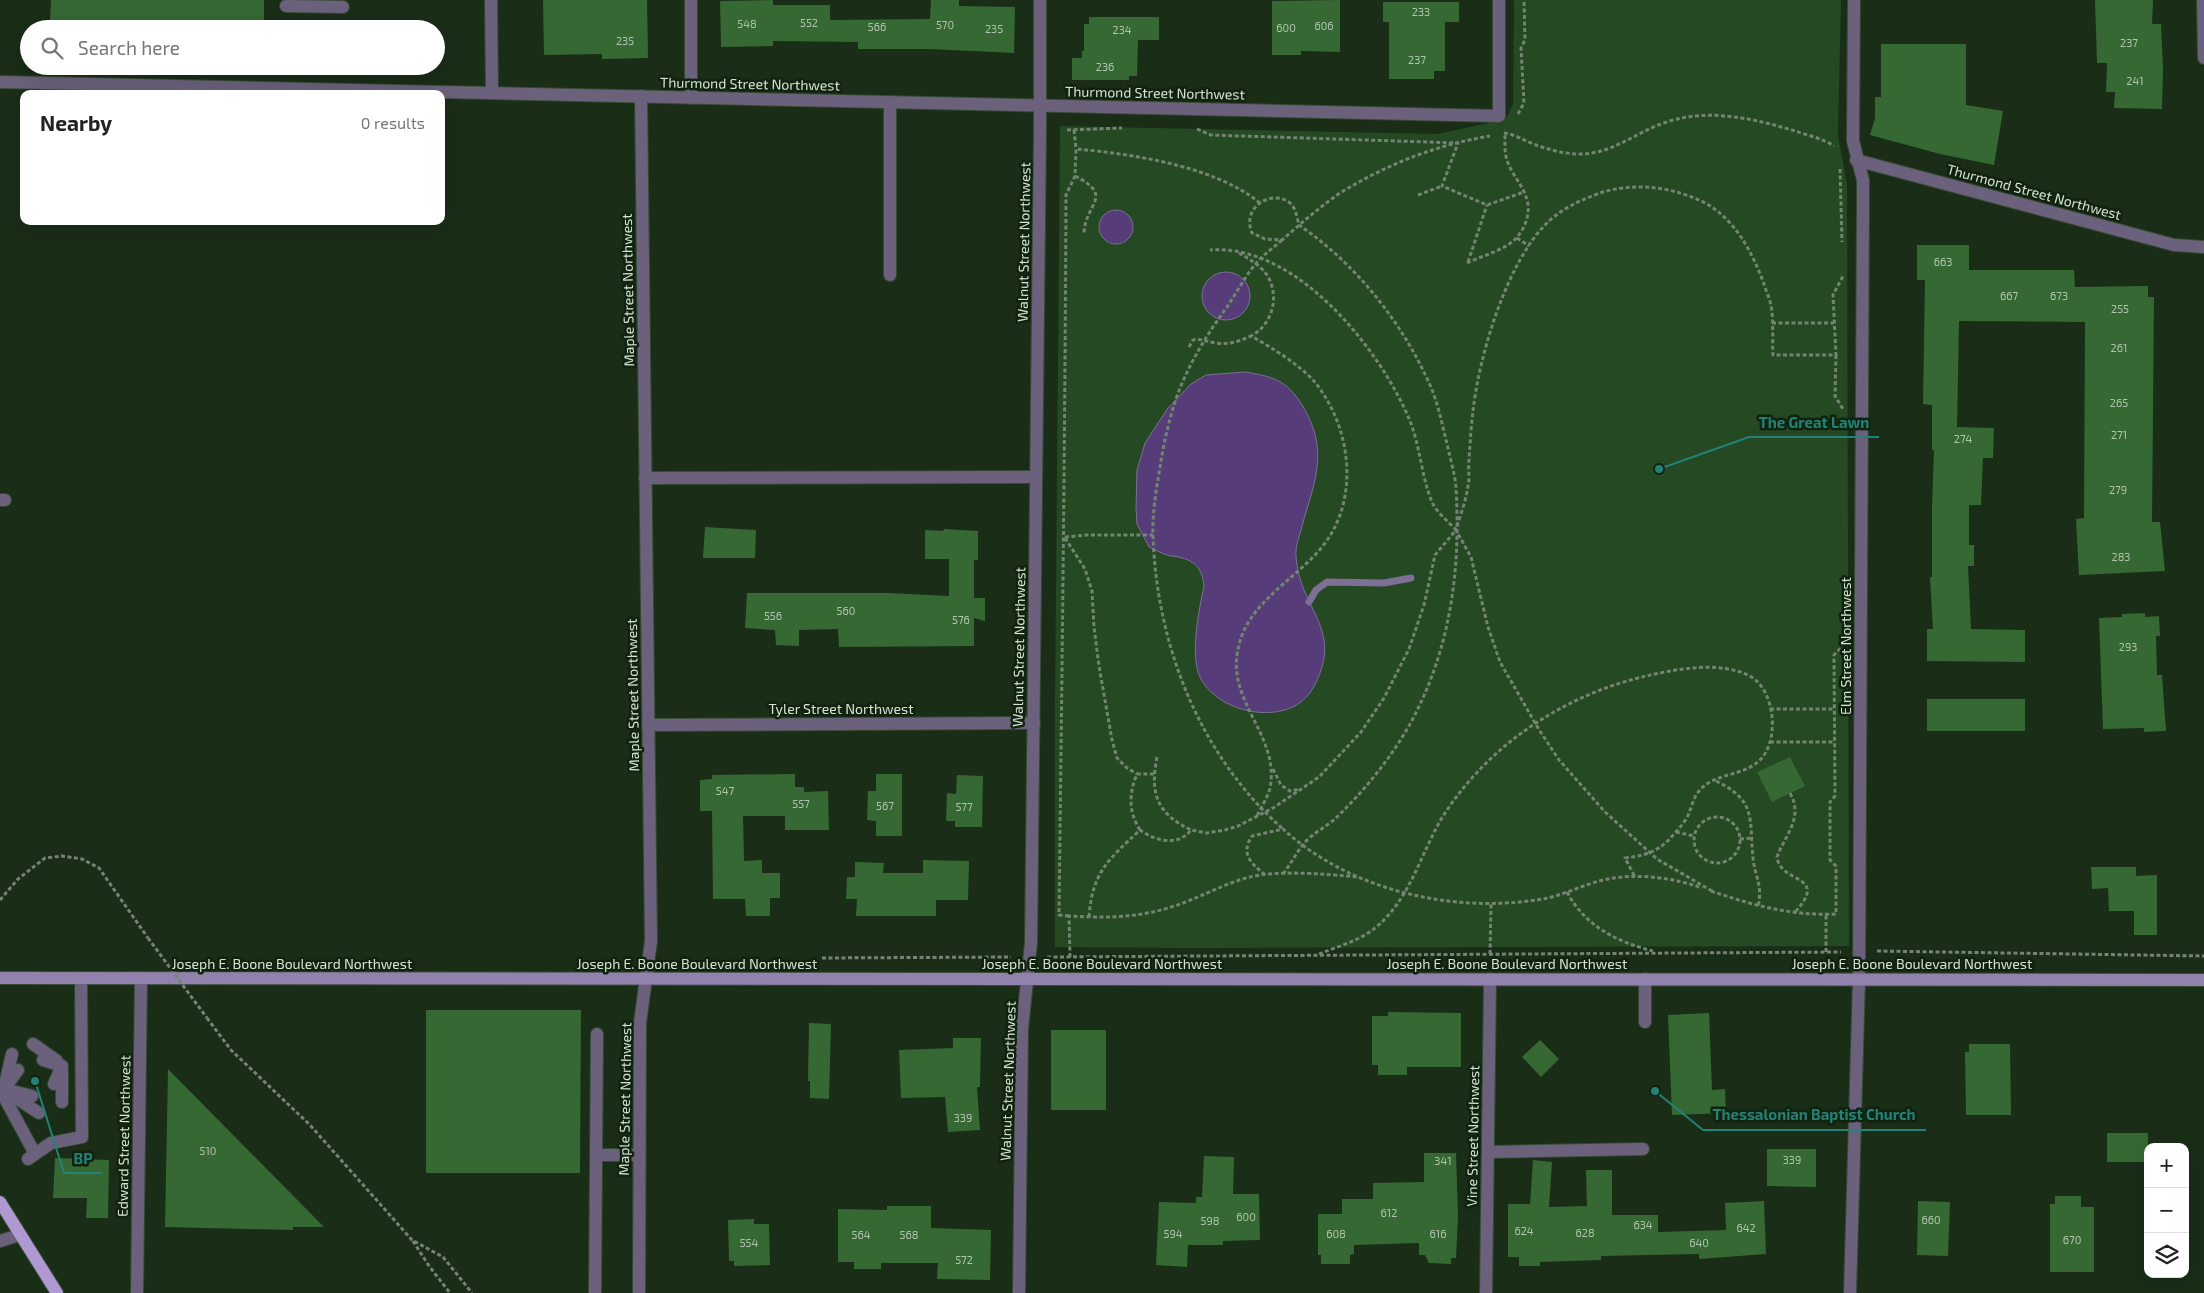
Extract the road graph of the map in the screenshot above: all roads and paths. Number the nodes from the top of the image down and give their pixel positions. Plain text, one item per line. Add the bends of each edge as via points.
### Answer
1 (491, 0) edge
2 (691, 0) edge
3 (1040, 0) edge
4 (1499, 0) edge
5 (1524, 0) edge
6 (1854, 0) edge
7 (2203, 0) edge
8 (286, 6) dead end
9 (344, 7) dead end
10 (2204, 58) edge
11 (0, 82) edge
12 (358, 90) edge
13 (445, 92) edge
14 (492, 93) junction
15 (641, 96) junction
16 (691, 98) junction
17 (890, 102) junction
18 (1040, 106) junction
19 (1516, 117) dead end
20 (1511, 125) dead end
21 (1131, 127) dead end
22 (1196, 128) dead end
23 (1067, 130) dead end
24 (1074, 130) junction
25 (1506, 133) junction
26 (1458, 143) junction
27 (1076, 149) junction
28 (1836, 153) dead end
29 (1856, 160) junction
30 (1838, 161) dead end
31 (1075, 176) junction
32 (1442, 186) junction
33 (1524, 192) junction
34 (1418, 195) dead end
35 (1260, 203) junction
36 (1487, 205) junction
37 (1299, 225) junction
38 (1084, 235) dead end
39 (1518, 238) junction
40 (1282, 240) junction
41 (1529, 246) junction
42 (2204, 248) edge
43 (1842, 249) dead end
44 (1210, 250) dead end
45 (1234, 250) junction
46 (1843, 268) dead end
47 (890, 275) dead end
48 (1834, 323) junction
49 (1772, 324) junction
50 (1251, 336) junction
51 (1189, 347) dead end
52 (1036, 477) junction
53 (645, 478) junction
54 (1456, 530) junction
55 (1153, 535) junction
56 (1065, 538) junction
57 (1846, 644) dead end
58 (1770, 709) junction
59 (1835, 709) junction
60 (1034, 723) junction
61 (1535, 723) junction
62 (648, 725) junction
63 (1770, 742) junction
64 (1835, 742) junction
65 (1157, 757) dead end
66 (1271, 764) junction
67 (1137, 774) junction
68 (1154, 774) junction
69 (1716, 780) junction
70 (1303, 788) junction
71 (1790, 793) dead end
72 (1257, 816) junction
73 (1283, 829) junction
74 (1140, 830) junction
75 (1191, 830) junction
76 (1676, 832) junction
77 (1694, 836) junction
78 (1753, 838) junction
79 (1740, 840) junction
80 (1302, 845) junction
81 (1650, 854) junction
82 (1283, 874) junction
83 (1265, 875) junction
84 (1360, 877) junction
85 (1636, 877) junction
86 (1712, 891) junction
87 (1405, 892) junction
88 (1567, 892) junction
89 (0, 900) edge
90 (1491, 904) junction
91 (1758, 907) junction
92 (1794, 912) junction
93 (1826, 914) junction
94 (1069, 916) junction
95 (1089, 917) junction
96 (1896, 951) dead end
97 (1826, 952) junction
98 (1840, 952) dead end
99 (1659, 953) junction
100 (1490, 954) junction
101 (1316, 955) junction
102 (2204, 956) edge
103 (1010, 957) dead end
104 (1056, 957) dead end
105 (1070, 957) junction
106 (814, 958) dead end
107 (0, 978) edge
108 (81, 978) junction
109 (141, 978) junction
110 (646, 979) junction
111 (1027, 979) junction
112 (1490, 979) junction
113 (1645, 979) junction
114 (1859, 979) junction
115 (2204, 980) edge
116 (1645, 1022) dead end
117 (597, 1034) dead end
118 (34, 1044) dead end
119 (12, 1054) dead end
120 (81, 1058) junction
121 (43, 1060) dead end
122 (62, 1066) junction
123 (18, 1070) dead end
124 (54, 1084) dead end
125 (4, 1089) junction
126 (32, 1096) dead end
127 (62, 1102) dead end
128 (39, 1113) dead end
129 (1644, 1149) dead end
130 (1488, 1152) junction
131 (597, 1155) junction
132 (639, 1155) junction
133 (0, 1202) edge
134 (19, 1235) junction
135 (412, 1240) junction
136 (0, 1241) edge
137 (57, 1293) edge
138 (137, 1293) edge
139 (450, 1293) edge
140 (472, 1293) edge
141 (595, 1293) edge
142 (639, 1293) edge
143 (1019, 1293) edge
144 (1486, 1293) edge
145 (1850, 1293) edge

1 - 14 street
2 - 16 street
3 - 18 street, Walnut Street Northwest
4 - 18 street, Thurmond Street Northwest via 1499,116
5 - 19 path via 1525,40 1521,48 1524,103
6 - 29 street, Elm Street Northwest via 1852,141
7 - 10 street
8 - 9 street
11 - 12 street, Thurmond Street Northwest
13 - 14 street, Thurmond Street Northwest
14 - 15 street, Thurmond Street Northwest
15 - 16 street, Thurmond Street Northwest
15 - 53 street, Maple Street Northwest
16 - 17 street, Thurmond Street Northwest
17 - 18 street, Thurmond Street Northwest
17 - 47 street
18 - 52 street, Walnut Street Northwest
20 - 25 path
21 - 24 path
22 - 26 path via 1211,136
23 - 24 path
24 - 27 path
25 - 26 path
25 - 28 path via 1556,152 1580,154 1619,145 1661,124 1689,116 1727,116 1805,134 1834,145
25 - 33 path via 1504,149 1507,162
26 - 32 path
26 - 37 path via 1414,156 1351,186
27 - 31 path
27 - 35 path via 1150,158 1190,169 1248,193
29 - 42 street, Thurmond Street Northwest via 2174,245
29 - 114 street, Elm Street Northwest via 1863,180
30 - 43 path
31 - 38 path via 1097,192 1097,199 1084,224
31 - 56 path via 1066,195
32 - 34 path
32 - 36 path
33 - 36 path
33 - 39 path via 1528,211
35 - 37 path via 1281,199 1290,203
35 - 40 path via 1249,218 1252,233 1265,239
36 - 39 path via 1467,263
37 - 40 path
37 - 54 path via 1324,242 1353,269 1409,345 1430,386 1442,423 1456,486
39 - 41 path
40 - 55 path, bridge via 1258,261 1202,342 1180,389 1165,439 1155,494
41 - 49 path via 1543,226 1559,212 1600,193 1629,187 1677,193 1711,206 1742,239 1758,267 1771,305
41 - 54 path via 1512,273 1498,308 1477,382 1468,486
44 - 45 path
45 - 50 path via 1261,268 1273,289 1272,311 1259,332
45 - 54 path via 1277,267 1320,296 1347,320 1398,396 1410,421 1432,503
46 - 48 path via 1843,277 1833,295
48 - 49 path
48 - 49 path via 1836,355 1773,355
50 - 51 path via 1226,344 1193,340
50 - 66 path via 1311,379 1330,403 1342,434 1347,470 1346,488 1328,538 1307,563 1254,613 1236,655 1238,683
52 - 53 street
52 - 60 street, Walnut Street Northwest
53 - 62 street, Maple Street Northwest
54 - 61 path via 1471,557 1488,628 1500,662
54 - 70 path via 1435,555 1424,605 1409,649 1384,698 1360,732 1319,777
54 - 80 path via 1454,594 1442,648 1409,725 1355,800
55 - 56 path
55 - 73 path, bridge via 1156,581 1167,635 1182,684 1215,750 1235,778
56 - 67 path via 1085,569 1092,591 1099,666 1112,740 1118,758
56 - 94 path via 1059,915
57 - 59 path via 1834,655
58 - 59 path
58 - 61 path via 1761,686 1751,676 1736,670 1698,668 1617,683
58 - 63 path
59 - 64 path
60 - 62 street, Tyler Street Northwest
60 - 111 street, Walnut Street Northwest via 1031,942
61 - 81 path via 1559,760 1587,793
61 - 87 path via 1464,787 1429,839
62 - 110 street, Maple Street Northwest via 651,941
63 - 64 path
63 - 69 path via 1760,761 1742,772
64 - 93 path via 1830,860 1836,866 1836,914
65 - 68 path
66 - 70 path via 1281,785 1290,790
66 - 72 path via 1270,790
67 - 68 path
67 - 74 path via 1130,794 1134,820
68 - 75 path via 1153,782 1162,808
69 - 76 path via 1698,792 1687,819
69 - 78 path via 1735,790 1744,802
70 - 72 path
71 - 92 path via 1795,817 1777,857 1781,868 1807,888 1808,895
72 - 75 path via 1225,830 1208,833
73 - 80 path
73 - 83 path via 1252,836 1247,844 1247,855 1253,866
74 - 75 path via 1156,840 1178,840
74 - 95 path via 1098,875 1090,900
76 - 77 path
76 - 81 path via 1663,847
77 - 79 path via 1696,829 1707,819 1722,817 1735,825
77 - 79 path via 1700,856 1714,863 1722,863 1735,854
78 - 79 path
78 - 91 path via 1753,857 1761,891
80 - 82 path
80 - 84 path
81 - 85 path via 1625,858
81 - 86 path via 1668,868
82 - 83 path
82 - 84 path
83 - 95 path via 1251,877 1167,909 1136,915
84 - 87 path
85 - 86 path via 1665,879
85 - 88 path via 1608,879
86 - 91 path
87 - 90 path via 1439,901
87 - 101 path via 1396,907 1370,932
88 - 90 path
88 - 99 path via 1581,913 1613,938
89 - 135 path, bridge via 18,879 45,858 82,859 99,868 231,1050 310,1125
90 - 100 path
91 - 92 path
92 - 93 path
93 - 97 path
94 - 95 path
94 - 105 path
96 - 102 path
97 - 98 path
97 - 99 path
99 - 100 path
100 - 101 path
101 - 105 path
103 - 106 path
104 - 105 path
107 - 108 main road, Joseph E. Boone Boulevard Northwest
108 - 109 main road, Joseph E. Boone Boulevard Northwest
108 - 120 street
109 - 110 main road, Joseph E. Boone Boulevard Northwest
109 - 138 street, Edward Street Northwest
110 - 111 main road, Joseph E. Boone Boulevard Northwest
110 - 132 street, Maple Street Northwest via 640,1023
111 - 112 main road, Joseph E. Boone Boulevard Northwest
111 - 143 street, Walnut Street Northwest via 1022,1029
112 - 113 main road, Joseph E. Boone Boulevard Northwest
112 - 130 street, Vine Street Northwest
113 - 114 main road, Joseph E. Boone Boulevard Northwest
113 - 116 street
114 - 115 main road, Joseph E. Boone Boulevard Northwest
114 - 145 street, Elm Street Northwest
117 - 131 street
118 - 122 street
119 - 125 street
120 - 122 street
120 - 125 street via 82,1137 51,1143 31,1156 1,1091
121 - 122 street
122 - 124 street
122 - 127 street
123 - 125 street
125 - 126 street
125 - 128 street
129 - 130 street
130 - 144 street, Vine Street Northwest
131 - 132 street
131 - 141 street
132 - 142 street, Maple Street Northwest
133 - 134 main road
134 - 136 street
134 - 137 main road
135 - 139 path
135 - 140 path via 443,1257

